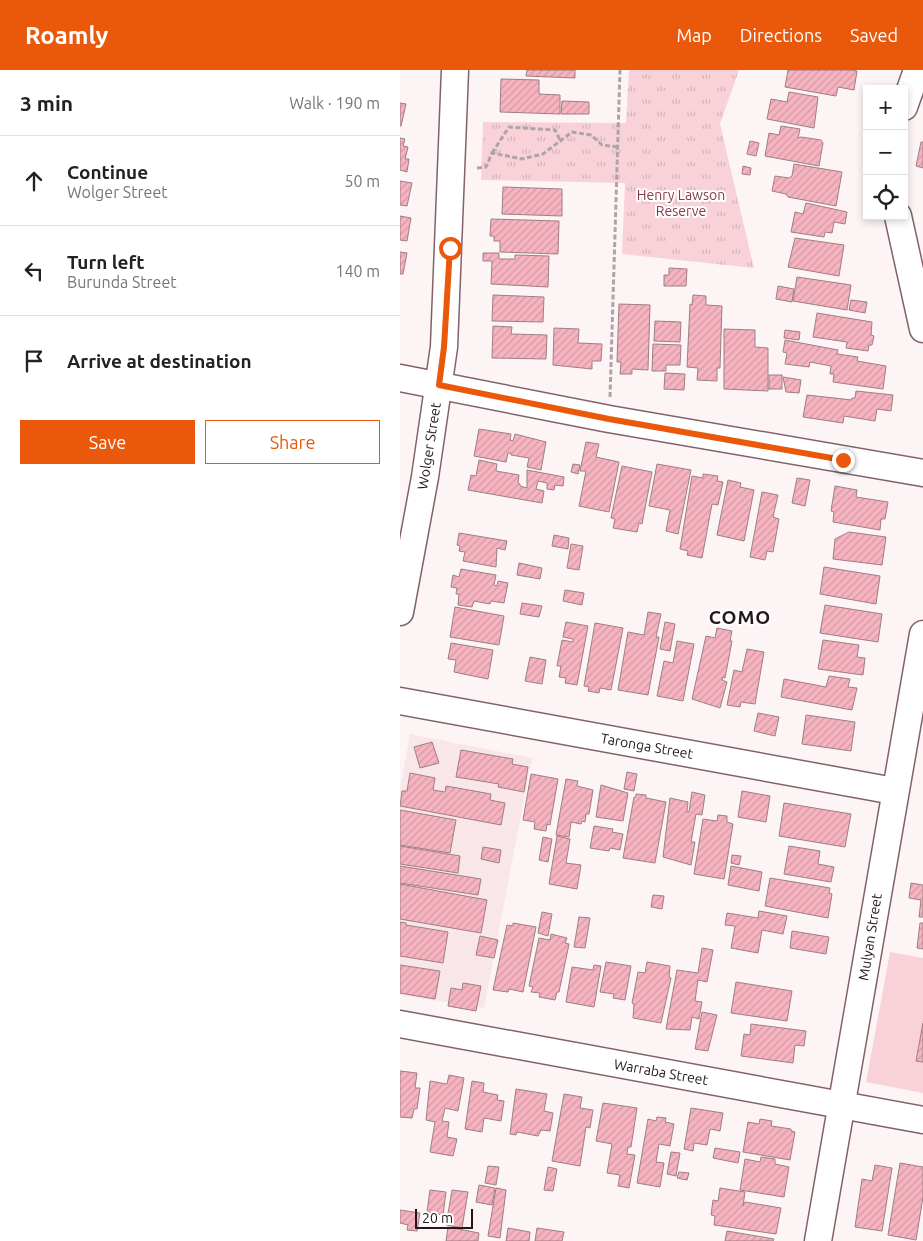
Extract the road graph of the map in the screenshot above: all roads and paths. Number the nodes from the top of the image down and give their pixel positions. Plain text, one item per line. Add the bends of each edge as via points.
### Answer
1 (455, 70) edge
2 (620, 70) edge
3 (917, 70) edge
4 (908, 96) edge
5 (561, 142) junction
6 (618, 147) junction
7 (492, 153) junction
8 (477, 168) dead end
9 (900, 220) edge
10 (913, 245) edge
11 (923, 329) edge
12 (400, 378) edge
13 (439, 385) junction
14 (609, 419) junction
15 (923, 473) edge
16 (400, 612) edge
17 (923, 634) edge
18 (400, 701) edge
19 (894, 791) junction
20 (400, 1024) edge
21 (842, 1105) junction
22 (923, 1120) edge
23 (818, 1241) edge

1 - 13 street, Wolger Street via 448,294
2 - 6 path
3 - 4 street
5 - 6 path via 572,132 591,135 602,145
5 - 7 path via 544,154 522,158
5 - 7 path via 555,130 509,127
6 - 14 path
7 - 8 path via 486,168
9 - 10 street
10 - 11 street
12 - 13 street
13 - 14 street
13 - 16 street, Wolger Street
14 - 15 street
17 - 19 street, Mulyan Street
18 - 19 street, Taronga Street
19 - 21 street, Mulyan Street
20 - 21 street, Warraba Street
21 - 22 street, Warraba Street
21 - 23 street, Mulyan Street

